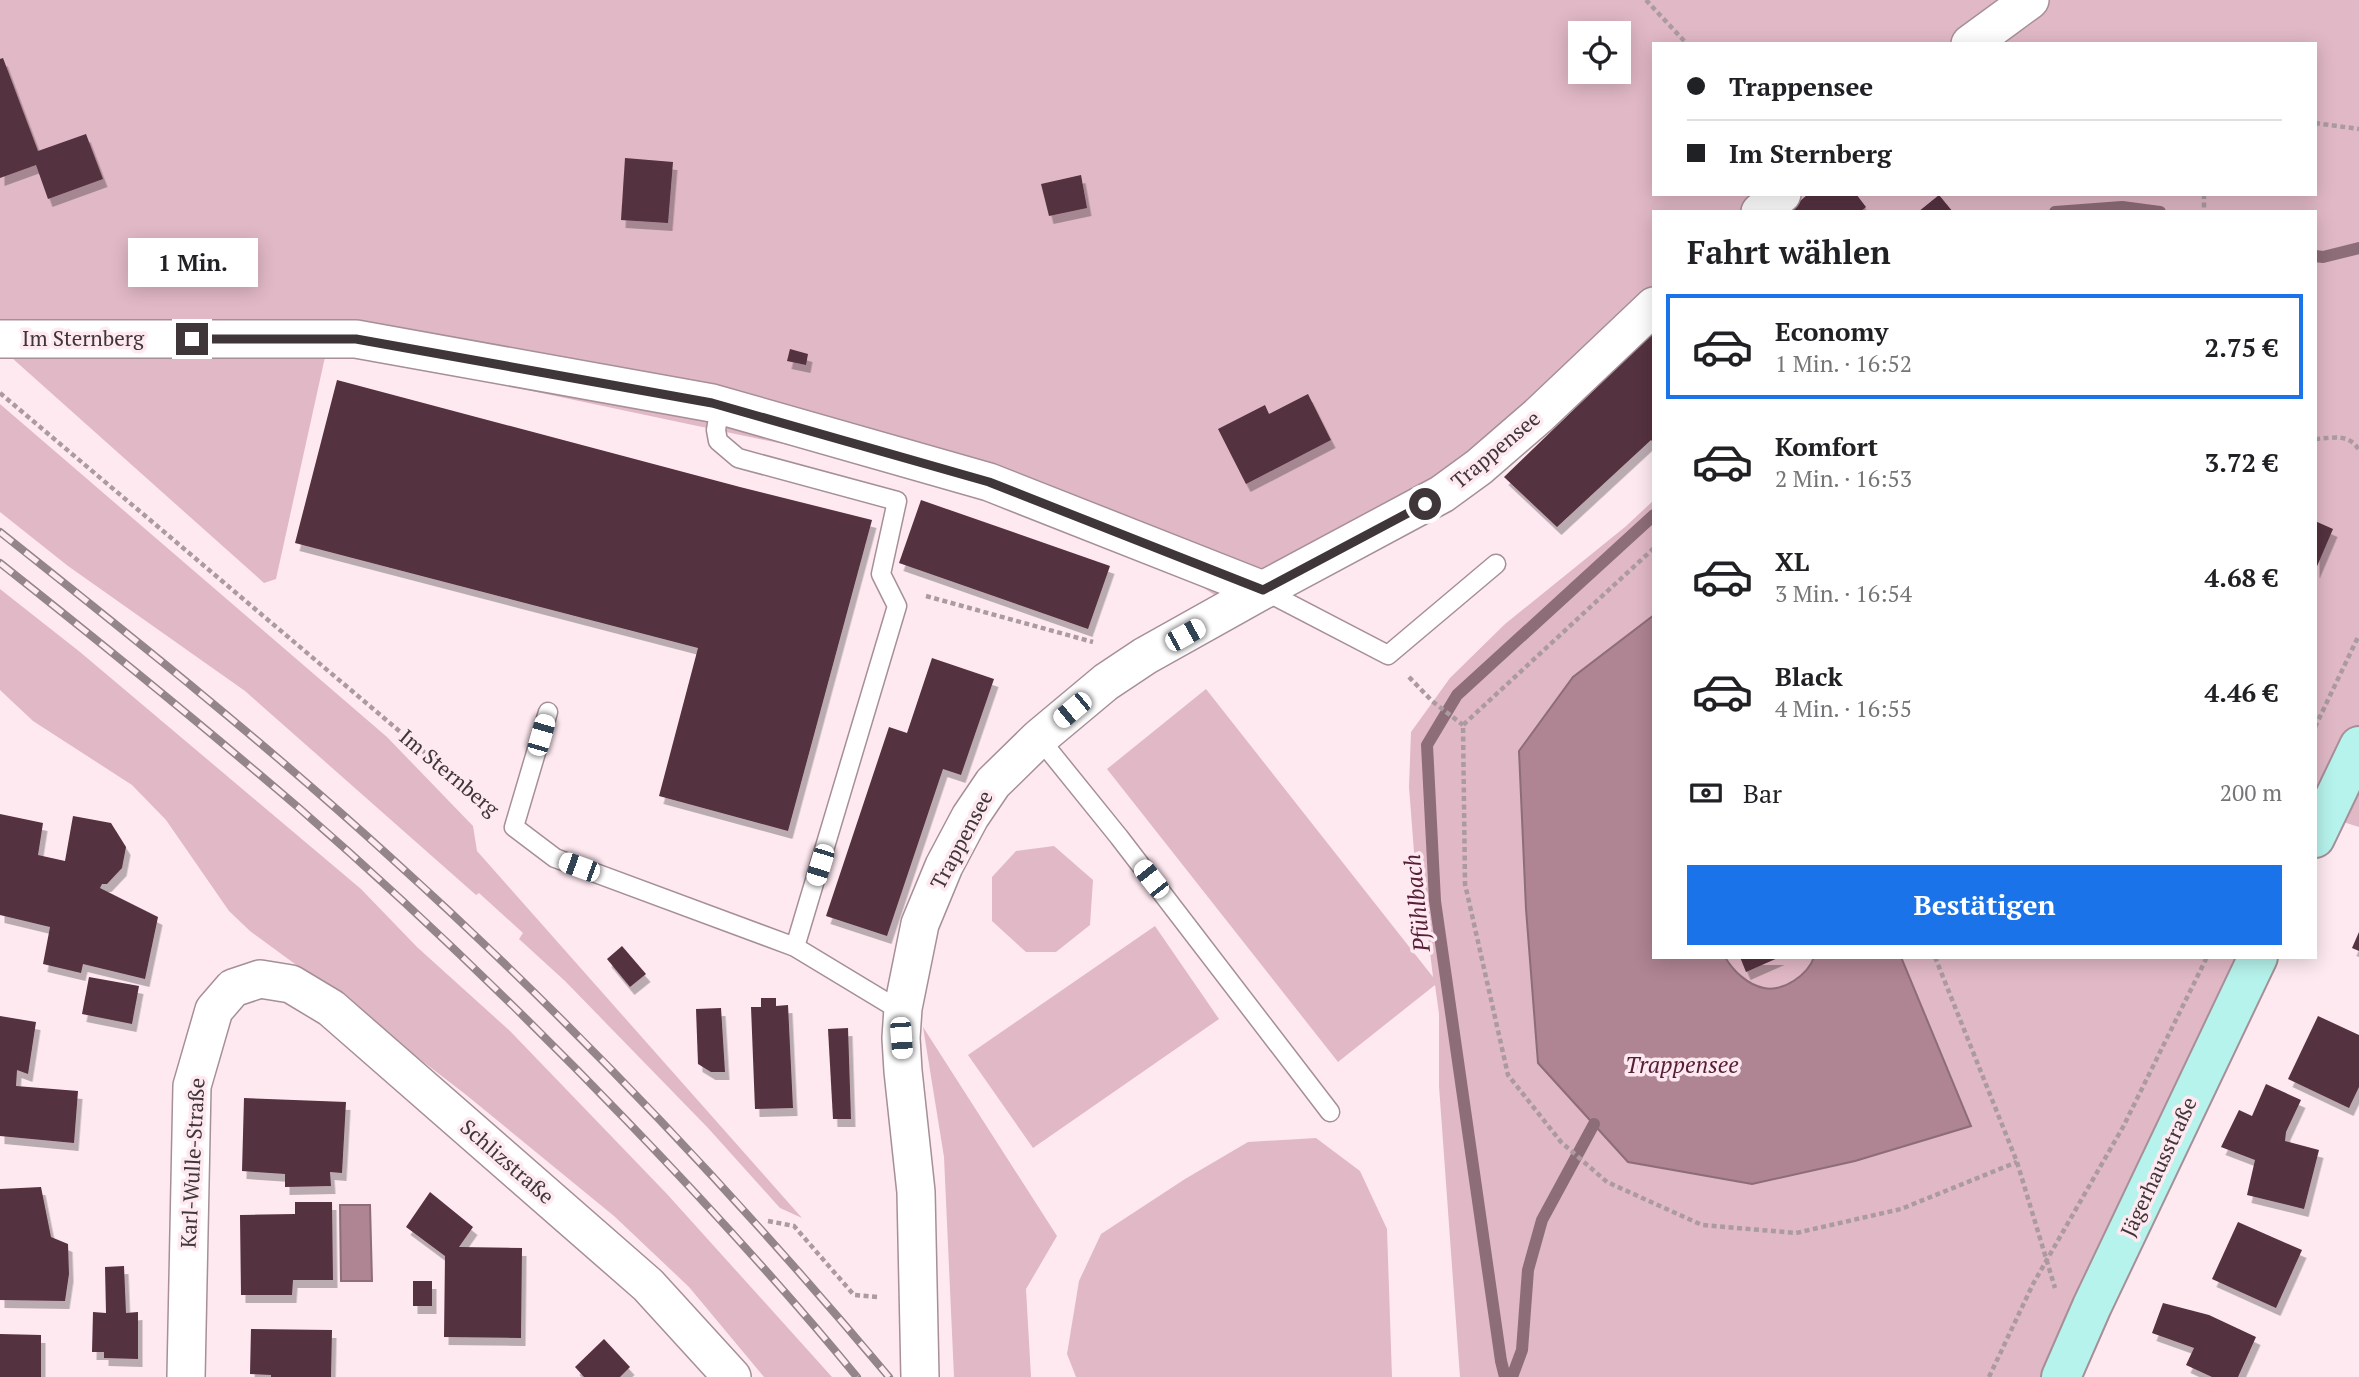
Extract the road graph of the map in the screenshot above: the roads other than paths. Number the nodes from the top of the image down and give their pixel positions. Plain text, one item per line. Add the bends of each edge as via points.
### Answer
1 (2030, 0) edge
2 (1973, 42) edge
3 (1780, 196) edge
4 (1762, 210) edge
5 (1652, 308) edge
6 (0, 339) edge
7 (720, 406) junction
8 (1496, 564) dead end
9 (1263, 590) junction
10 (548, 712) dead end
11 (1039, 738) junction
12 (2359, 746) edge
13 (2317, 834) edge
14 (795, 947) junction
15 (2257, 959) edge
16 (260, 979) joint
17 (903, 1008) junction
18 (1330, 1112) dead end
19 (186, 1377) edge
20 (732, 1377) edge
21 (920, 1377) edge
22 (2062, 1377) edge

1 - 2 street
3 - 4 street
5 - 9 street, Trappensee via 1538,416 1443,494
6 - 7 street, Im Sternberg via 356,339
7 - 9 street, Im Sternberg via 989,482
7 - 14 lane via 718,441 738,458 897,501 881,574 897,606
8 - 9 lane via 1388,655
9 - 11 street, Trappensee via 1106,682
10 - 14 lane, Im Sternberg via 514,827 555,858
11 - 17 street, Trappensee via 993,783 944,866 920,924
11 - 18 lane
12 - 13 street
14 - 17 lane, Im Sternberg
15 - 22 street, Jägerhausstraße
16 - 19 street, Karl-Wulle-Straße via 233,988 214,1010 192,1086
16 - 20 street, Schlizstraße via 291,984 331,1008 649,1285
17 - 21 street, Trappensee via 903,1071 916,1192

